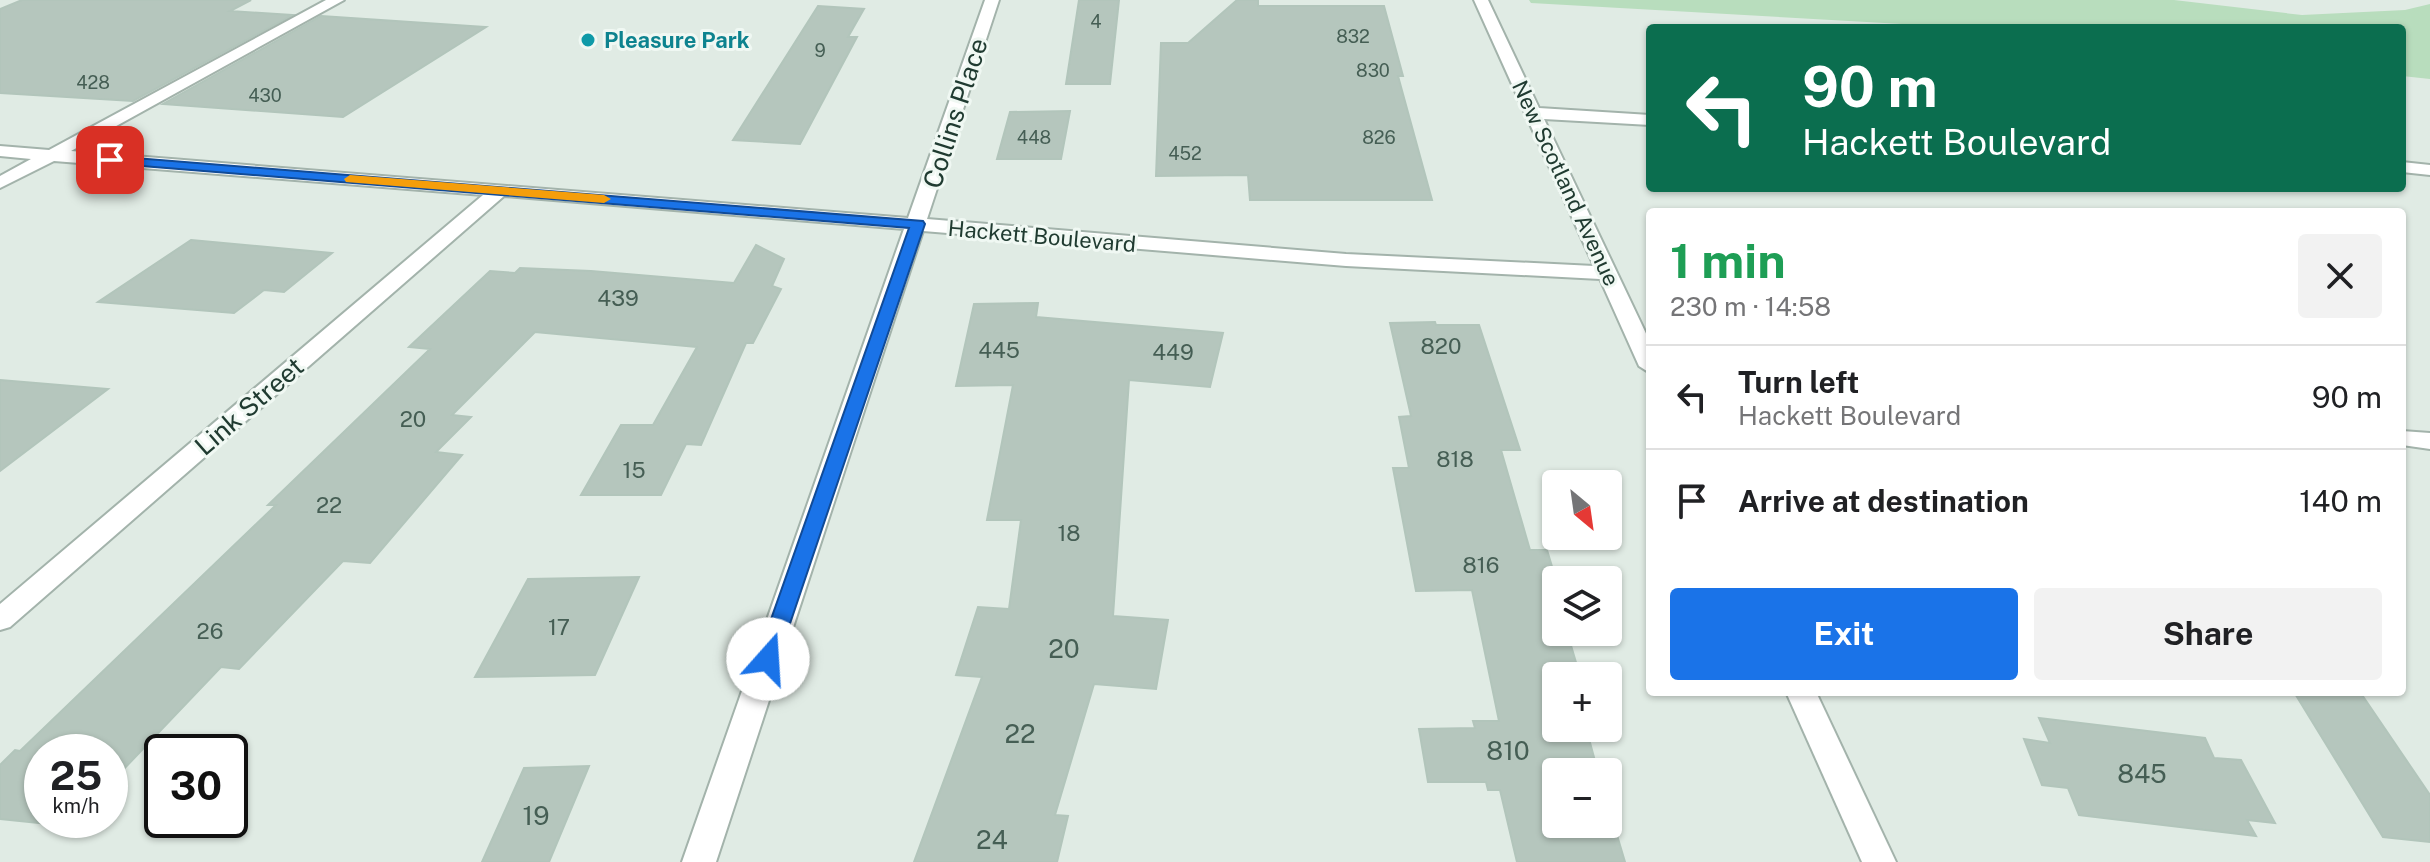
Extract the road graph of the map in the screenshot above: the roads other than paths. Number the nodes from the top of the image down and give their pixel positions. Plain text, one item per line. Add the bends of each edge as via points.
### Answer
1 (337, 0) edge
2 (992, 0) edge
3 (1481, 0) edge
4 (1533, 113) junction
5 (1646, 120) edge
6 (0, 151) edge
7 (50, 155) junction
8 (2406, 167) edge
9 (2430, 170) edge
10 (0, 183) edge
11 (499, 191) junction
12 (918, 224) junction
13 (1607, 273) junction
14 (1646, 357) edge
15 (2406, 438) edge
16 (2430, 441) edge
17 (0, 620) edge
18 (1803, 696) edge
19 (699, 862) edge
20 (1879, 862) edge

1 - 7 street
2 - 12 street, Collins Place
3 - 4 street, New Scotland Avenue
4 - 5 street
4 - 13 street, New Scotland Avenue
6 - 7 street, Hackett Boulevard
7 - 10 street
7 - 11 street, Hackett Boulevard
8 - 9 street
11 - 12 street, Hackett Boulevard
11 - 17 street, Link Street
12 - 13 street, Hackett Boulevard via 1418,267
12 - 19 street, Collins Place
13 - 14 street, New Scotland Avenue
15 - 16 street
18 - 20 street

